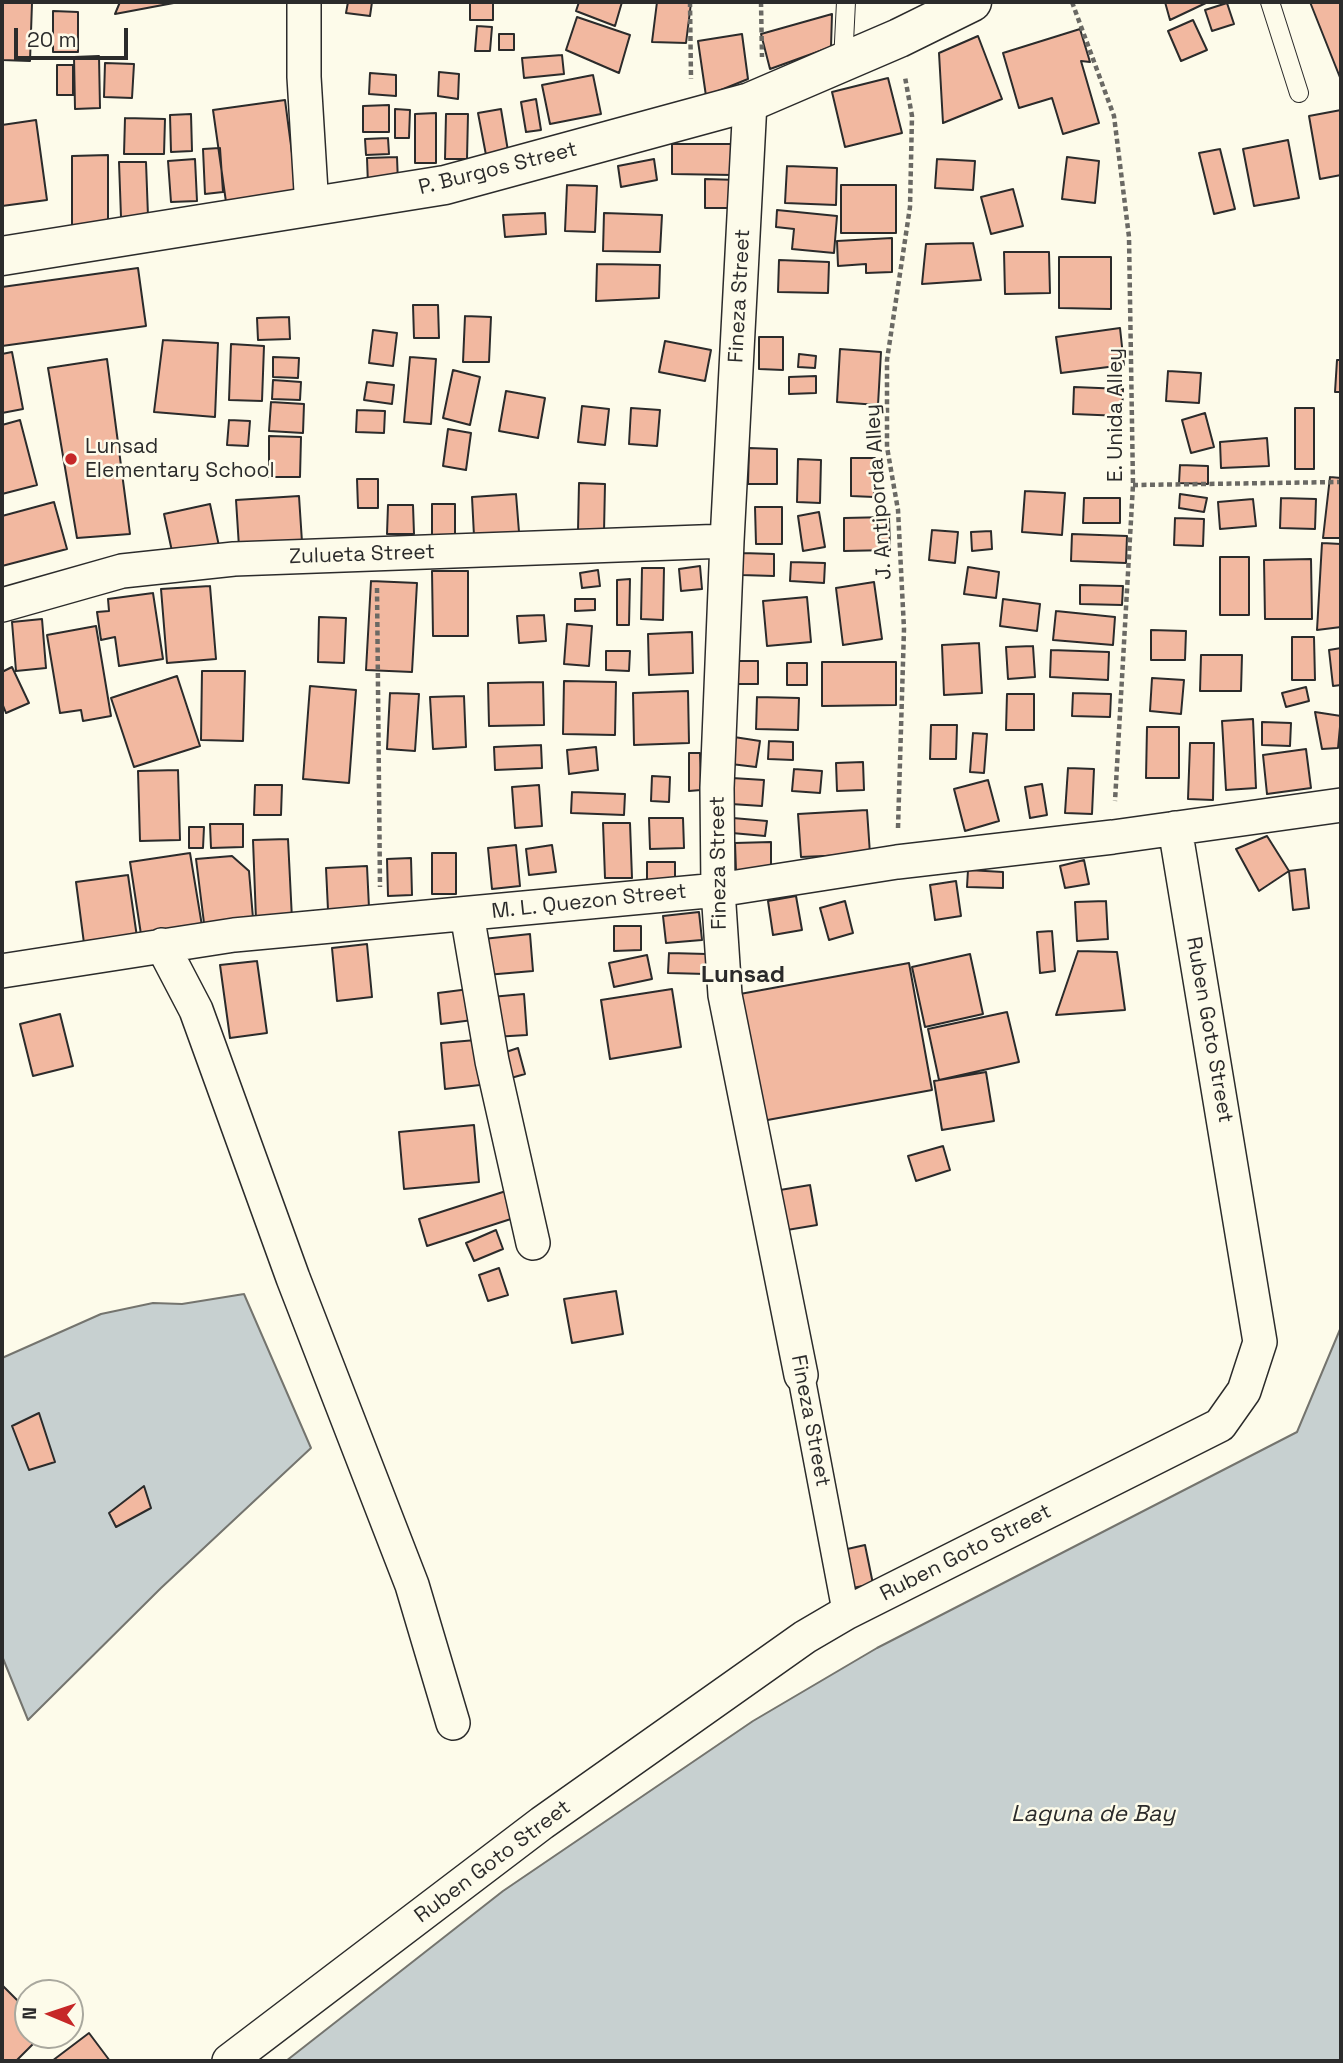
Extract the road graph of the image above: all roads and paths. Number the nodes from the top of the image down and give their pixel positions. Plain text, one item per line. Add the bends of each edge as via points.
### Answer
1 (304, 2) edge
2 (690, 2) edge
3 (761, 2) edge
4 (846, 2) edge
5 (972, 2) edge
6 (1072, 2) edge
7 (1270, 2) edge
8 (899, 38) junction
9 (843, 62) junction
10 (1299, 93) dead end
11 (756, 99) junction
12 (692, 118) junction
13 (312, 208) junction
14 (2, 256) edge
15 (1341, 482) edge
16 (1133, 485) junction
17 (727, 541) junction
18 (377, 555) junction
19 (2, 606) edge
20 (1341, 805) edge
21 (1175, 828) junction
22 (1113, 837) junction
23 (897, 862) junction
24 (718, 890) junction
25 (467, 914) junction
26 (380, 923) junction
27 (162, 945) junction
28 (2, 971) edge
29 (533, 1243) dead end
30 (801, 1375) joint
31 (845, 1613) junction
32 (453, 1723) dead end
33 (229, 2061) edge

1 - 13 street
2 - 12 path
3 - 11 path
4 - 9 lane
5 - 8 street, P. Burgos Street
6 - 16 path, E. Unida Alley via 1114,116 1128,224
7 - 10 lane
8 - 9 street, P. Burgos Street
8 - 23 path, J. Antiporda Alley via 912,116 910,207 887,360 887,447 898,510 904,629
9 - 11 street, P. Burgos Street
11 - 12 street, P. Burgos Street
11 - 17 street, Fineza Street
12 - 13 street, P. Burgos Street via 445,185
13 - 14 street, P. Burgos Street
15 - 16 path
16 - 22 path, E. Unida Alley
17 - 18 street, Zulueta Street
17 - 24 street, Fineza Street via 717,789
18 - 19 street, Zulueta Street via 234,559 122,572
18 - 26 path
20 - 21 street, M. L. Quezon Street
21 - 22 street, M. L. Quezon Street
21 - 31 street, Ruben Goto Street via 1260,1342 1244,1391 1220,1425
22 - 23 street, M. L. Quezon Street
23 - 24 street, M. L. Quezon Street
24 - 25 street, M. L. Quezon Street
24 - 30 street, Fineza Street via 724,995
25 - 26 street, M. L. Quezon Street
25 - 29 street via 492,1061
26 - 27 street, M. L. Quezon Street
27 - 28 street, M. L. Quezon Street
27 - 32 street via 196,1010 412,1585
30 - 31 street, Fineza Street
31 - 33 street, Ruben Goto Street via 542,1823

